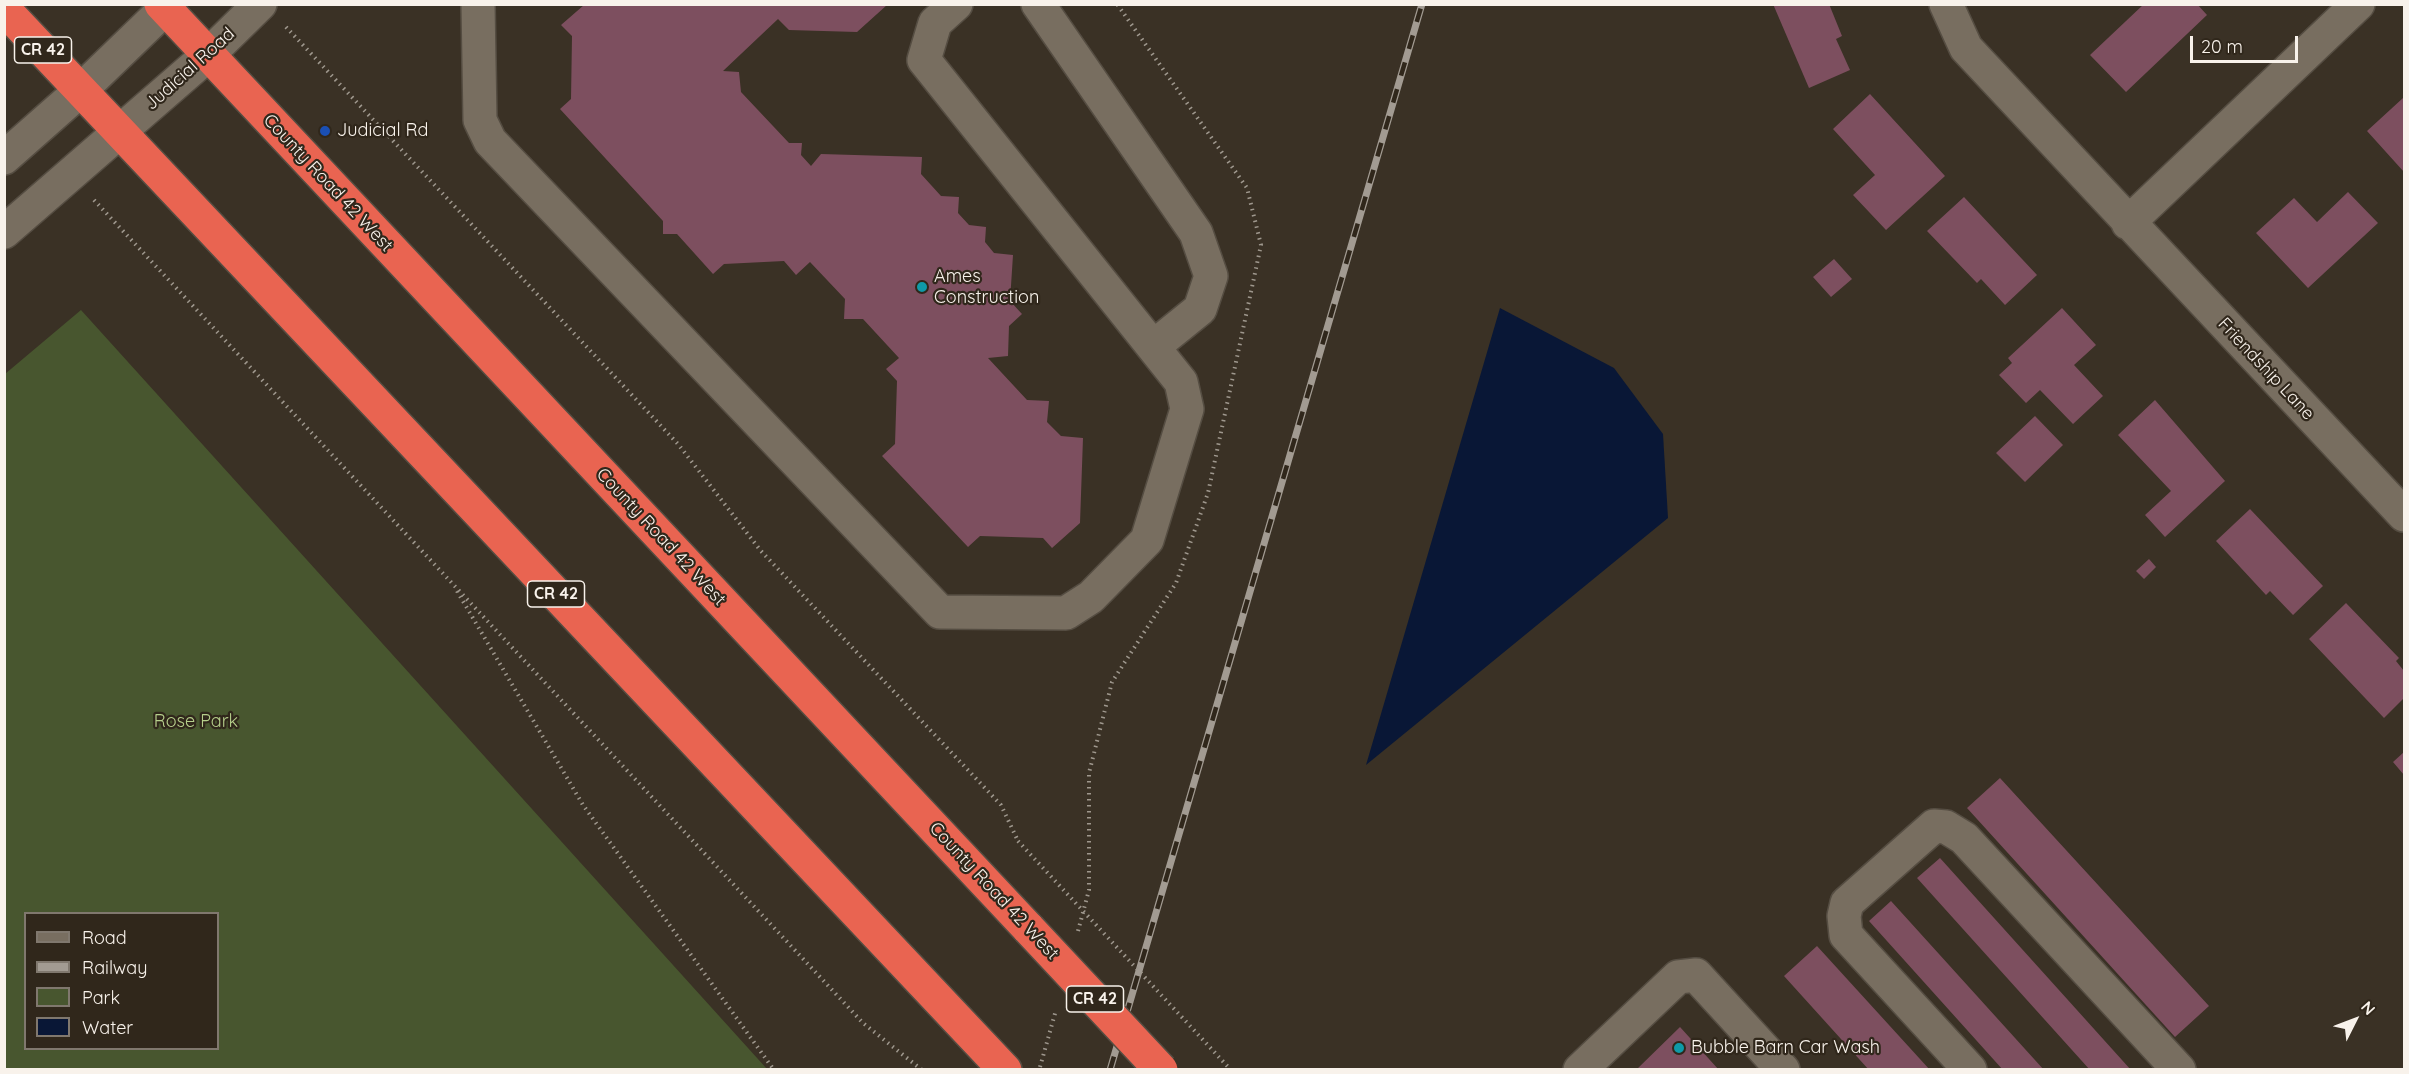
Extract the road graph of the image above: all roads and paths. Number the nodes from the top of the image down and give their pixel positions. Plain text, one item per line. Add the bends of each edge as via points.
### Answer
1 (478, 4) edge
2 (956, 4) edge
3 (1038, 4) edge
4 (1946, 4) edge
5 (2358, 4) edge
6 (166, 6) edge
7 (4, 9) edge
8 (270, 13) edge
9 (208, 55) junction
10 (81, 90) junction
11 (118, 131) junction
12 (4, 158) edge
13 (68, 176) junction
14 (2128, 223) junction
15 (4, 232) edge
16 (1153, 347) junction
17 (2404, 515) edge
18 (452, 583) junction
19 (999, 1063) edge
20 (774, 1070) edge
21 (922, 1070) edge
22 (1161, 1070) edge
23 (1232, 1070) edge
24 (1580, 1070) edge
25 (1783, 1070) edge
26 (1970, 1070) edge
27 (2179, 1070) edge

1 - 16 street via 480,120 490,141 940,612 1066,613 1091,597 1147,540 1187,410 1181,382
2 - 16 street via 935,23 924,60
3 - 16 street via 1196,233 1211,276 1200,309
4 - 14 street, Friendship Lane via 1966,48
5 - 14 street
6 - 9 highway, County Road 42 West / CR 42
6 - 10 street
7 - 10 highway, CR 42
8 - 9 street, Judicial Road
8 - 23 path, bridge via 678,444 761,552 1001,805 1018,841
9 - 11 street, Judicial Road
9 - 22 highway, County Road 42 West / CR 42, bridge
10 - 11 highway, CR 42
10 - 12 street
11 - 13 street, Judicial Road
11 - 19 highway, CR 42
13 - 15 street, Judicial Road
13 - 18 path
14 - 17 street, Friendship Lane
18 - 20 path via 583,805
18 - 21 path via 863,1023
24 - 25 street via 1678,977 1696,975
26 - 27 street via 1846,935 1847,903 1934,826 1946,827 1964,838

